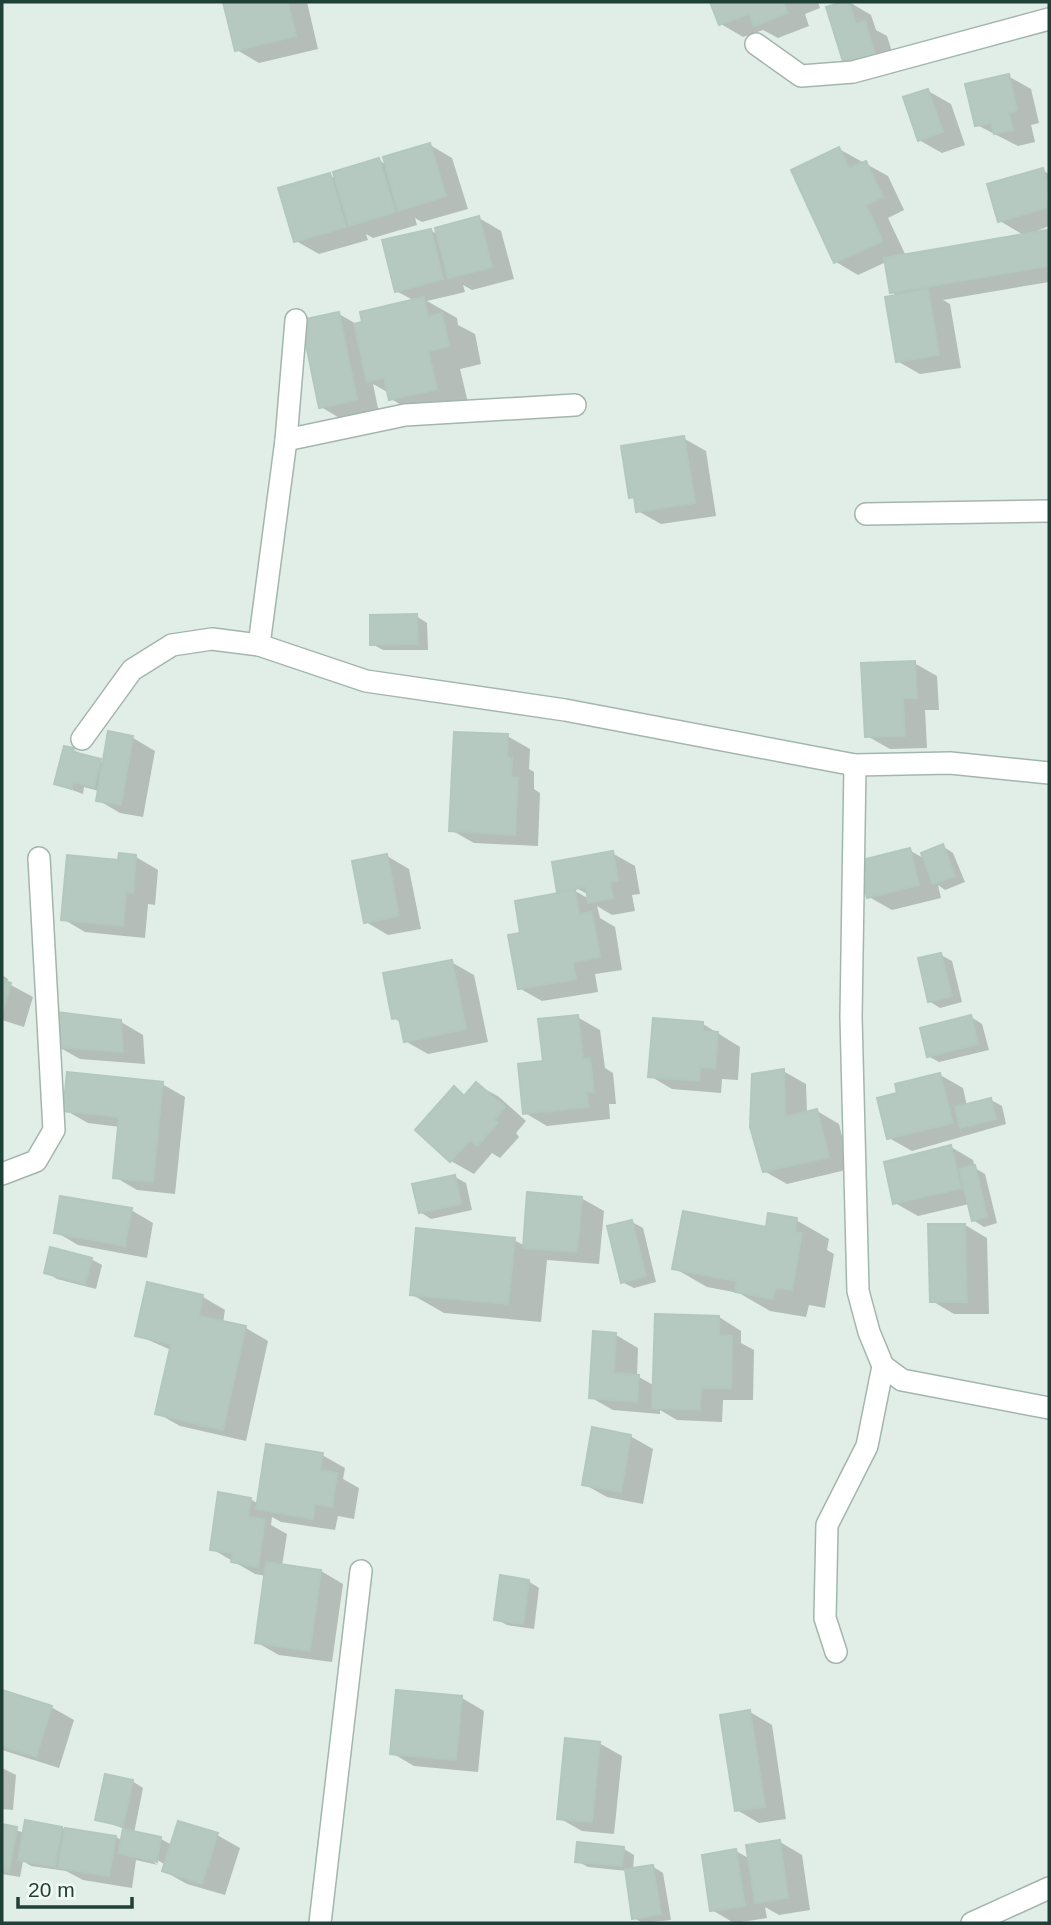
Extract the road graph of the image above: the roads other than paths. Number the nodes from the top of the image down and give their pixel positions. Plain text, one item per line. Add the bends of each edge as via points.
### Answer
1 (1049, 19) edge
2 (756, 44) dead end
3 (296, 320) dead end
4 (575, 405) dead end
5 (286, 440) junction
6 (1049, 511) edge
7 (866, 514) dead end
8 (259, 645) junction
9 (82, 739) dead end
10 (855, 765) junction
11 (1049, 773) edge
12 (39, 858) dead end
13 (2, 1174) edge
14 (883, 1366) junction
15 (1049, 1408) edge
16 (361, 1571) dead end
17 (836, 1653) dead end
18 (1049, 1888) edge
19 (320, 1923) edge
20 (972, 1923) edge

1 - 2 street via 853,72 801,76
3 - 5 street
4 - 5 street via 405,415
5 - 8 street
6 - 7 street
8 - 9 street via 212,639 172,645 132,670
8 - 10 street via 366,681 565,710
10 - 11 street via 950,763
10 - 14 street via 851,1017 858,1291
12 - 13 street via 54,1130 36,1161
14 - 15 street via 902,1380
14 - 17 street via 867,1446 827,1525 825,1618
16 - 19 street
18 - 20 street

